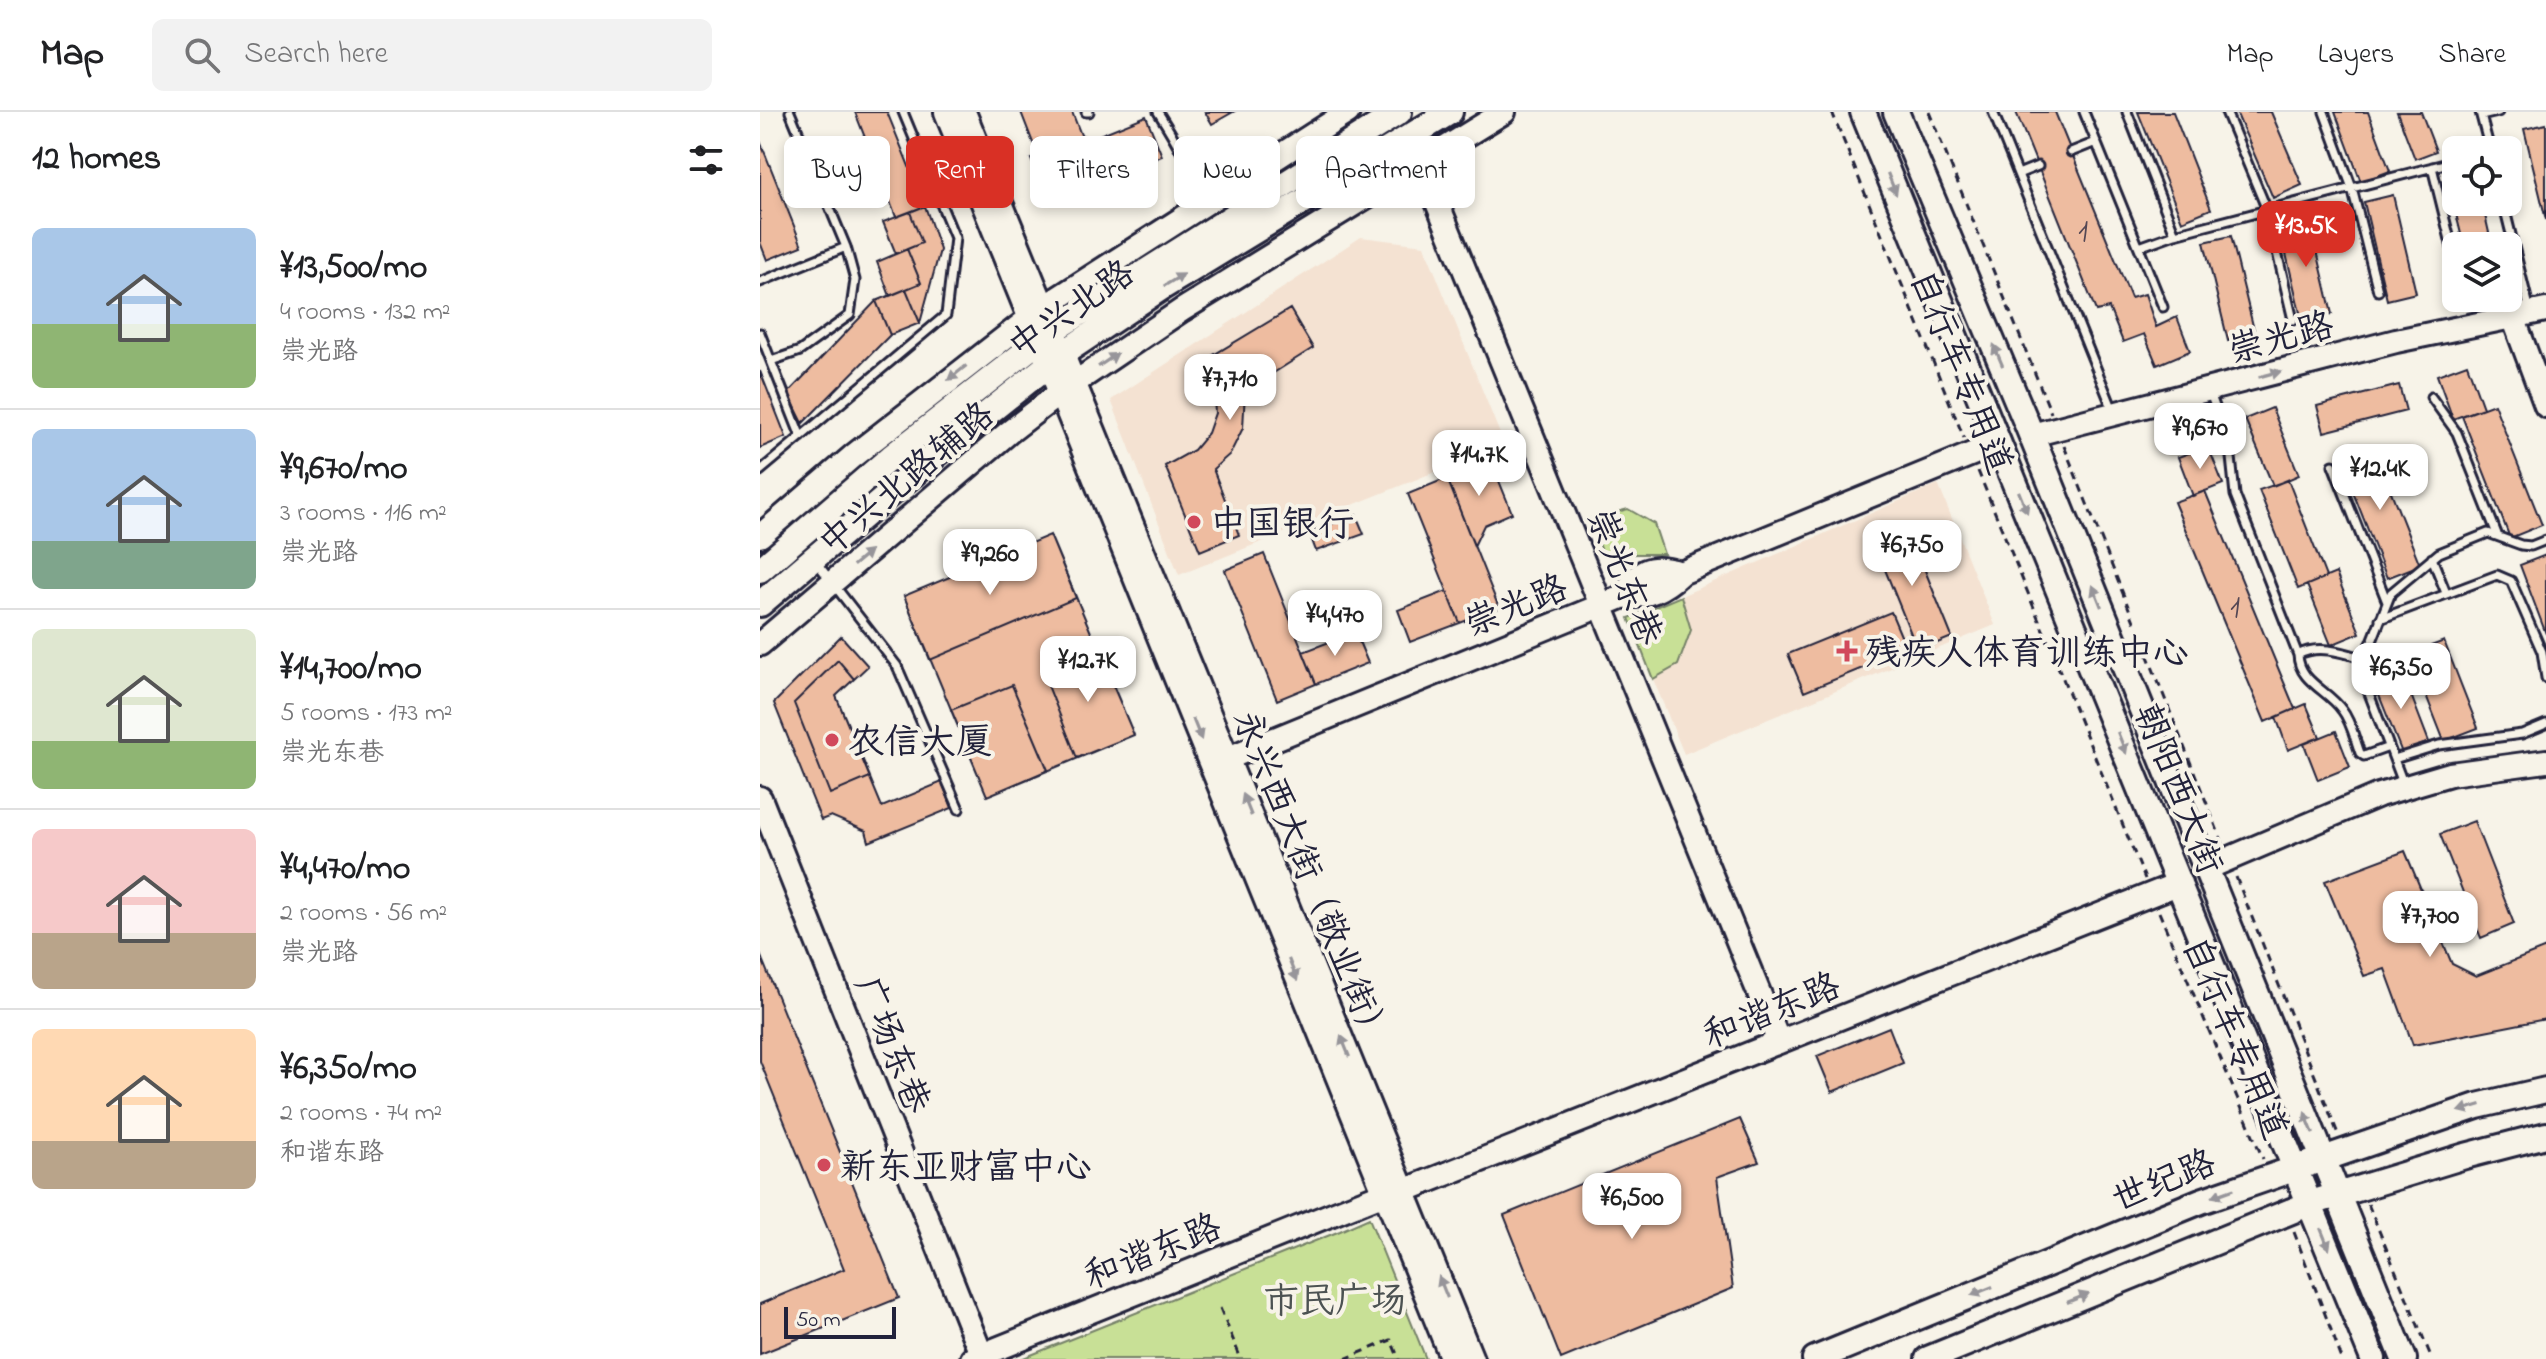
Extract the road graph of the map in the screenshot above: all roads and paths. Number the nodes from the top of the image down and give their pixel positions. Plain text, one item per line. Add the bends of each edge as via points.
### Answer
1 (790, 112) edge
2 (903, 112) edge
3 (946, 112) edge
4 (964, 112) edge
5 (1158, 112) edge
6 (1348, 112) edge
7 (1399, 112) edge
8 (1450, 112) edge
9 (1504, 112) edge
10 (1832, 112) edge
11 (1863, 112) edge
12 (1896, 112) edge
13 (1929, 112) edge
14 (1993, 112) edge
15 (2084, 112) edge
16 (2127, 112) edge
17 (2226, 112) edge
18 (2324, 112) edge
19 (2498, 112) edge
20 (2481, 114) edge
21 (1174, 136) edge
22 (1410, 136) edge
23 (1466, 136) edge
24 (2486, 136) edge
25 (2096, 142) junction
26 (2071, 152) dead end
27 (1280, 155) edge
28 (2442, 164) edge
29 (2038, 166) dead end
30 (2432, 167) junction
31 (2018, 174) junction
32 (2352, 188) junction
33 (1296, 206) edge
34 (1196, 208) edge
35 (1350, 208) edge
36 (1441, 208) edge
37 (2267, 210) junction
38 (2506, 216) edge
39 (2448, 232) edge
40 (2175, 234) junction
41 (846, 247) junction
42 (2139, 247) junction
43 (761, 280) edge
44 (2378, 291) dead end
45 (2163, 307) dead end
46 (2530, 313) edge
47 (2293, 320) dead end
48 (1042, 324) junction
49 (760, 333) edge
50 (1056, 359) junction
51 (771, 361) junction
52 (1068, 388) junction
53 (2209, 390) junction
54 (2431, 397) dead end
55 (2546, 406) edge
56 (2115, 414) junction
57 (2057, 429) junction
58 (2032, 435) junction
59 (801, 437) junction
60 (1999, 443) junction
61 (1971, 454) junction
62 (2333, 465) dead end
63 (760, 471) edge
64 (2497, 534) junction
65 (760, 536) edge
66 (2546, 540) edge
67 (2432, 558) junction
68 (813, 559) junction
69 (760, 570) edge
70 (832, 583) junction
71 (2446, 593) junction
72 (1612, 601) junction
73 (2387, 602) junction
74 (760, 604) edge
75 (2380, 619) junction
76 (760, 644) edge
77 (2298, 655) junction
78 (2362, 658) junction
79 (2546, 678) edge
80 (2546, 724) edge
81 (2389, 747) junction
82 (2394, 759) junction
83 (2546, 761) edge
84 (1220, 762) junction
85 (2405, 787) junction
86 (760, 798) edge
87 (959, 809) dead end
88 (2218, 864) junction
89 (2180, 883) junction
90 (2152, 895) junction
91 (1779, 1042) junction
92 (2546, 1090) edge
93 (2546, 1135) edge
94 (2334, 1154) junction
95 (2296, 1166) junction
96 (2270, 1176) junction
97 (2349, 1192) junction
98 (1395, 1194) junction
99 (2311, 1203) junction
100 (2286, 1213) junction
101 (1220, 1308) dead end
102 (985, 1358) edge
103 (1241, 1359) edge
104 (1345, 1359) edge
105 (1399, 1359) edge
106 (1452, 1359) edge
107 (1472, 1359) edge
108 (1815, 1359) edge
109 (1928, 1359) edge
110 (2342, 1359) edge
111 (2373, 1359) edge
112 (2404, 1359) edge
113 (2432, 1359) edge

1 - 41 lane
2 - 59 lane via 955,238 946,315
3 - 48 street, 永兴西大街（敬业街）
4 - 48 street, 永兴西大街（敬业街）
5 - 21 lane
6 - 27 street, 中兴北路辅路
7 - 48 main road, 中兴北路
8 - 22 main road, 中兴北路
9 - 23 street, 中兴北路辅路
10 - 61 path, 自行车专用道
11 -> 60 main road, 朝阳西大街
58 -> 12 main road, 朝阳西大街
13 - 57 path, 自行车专用道
14 - 31 lane
15 - 25 lane
16 - 40 lane
17 - 37 lane
18 - 32 lane
19 - 20 lane
20 - 24 lane
25 - 26 lane
25 - 42 lane
28 - 30 lane
29 - 31 lane
30 - 32 lane
30 - 39 lane
31 - 56 lane
32 - 37 lane
32 - 44 lane
50 -> 33 main road, 中兴北路
34 - 48 street, 中兴北路辅路
52 -> 35 street, 中兴北路辅路 via 1182,310
36 - 72 street, 崇光东巷
37 - 40 lane
37 - 47 lane
38 - 46 lane
40 - 42 lane
41 - 43 lane
41 - 51 lane via 855,280 850,315 800,351
42 - 45 lane
53 -> 46 street, 崇光路 via 2396,341
46 - 55 street
48 - 50 street, 永兴西大街（敬业街）
48 -> 65 street, 中兴北路辅路 via 853,456
48 - 69 main road, 中兴北路
49 - 51 lane
50 - 52 street, 永兴西大街（敬业街）
50 - 68 main road, 中兴北路
51 - 59 lane
70 -> 52 street, 中兴北路辅路
52 - 84 street, 永兴西大街（敬业街）
53 - 56 street, 崇光路
53 - 77 lane via 2230,448 2235,495
54 - 64 lane via 2457,433
56 - 57 street, 崇光路
57 - 58 street, 崇光路
57 - 88 path, 自行车专用道
88 -> 58 main road, 朝阳西大街
59 - 63 lane
60 - 61 street, 崇光路
60 -> 89 main road, 朝阳西大街
61 - 72 street, 崇光路 via 1681,573 1667,587
61 - 90 path, 自行车专用道
62 - 73 lane
64 - 66 lane via 2521,545
64 - 67 lane via 2476,536
67 - 71 lane
67 - 73 lane
68 - 70 lane
68 - 74 main road, 中兴北路
70 - 76 street, 中兴北路辅路
70 - 87 lane via 897,666
71 - 75 lane
71 - 79 lane via 2497,575 2511,581 2542,652
72 - 84 street, 崇光路
72 - 91 street, 崇光东巷
73 - 75 lane
75 - 78 lane
77 - 78 lane via 2309,649
77 - 81 lane via 2307,678 2343,710 2360,753
78 - 81 lane via 2362,675
80 - 82 lane via 2522,734 2439,745
81 - 82 lane
82 - 85 lane
83 - 85 street via 2450,774
84 - 98 street, 永兴西大街（敬业街）
85 - 88 street
86 - 102 street, 广场东巷
94 -> 88 main road, 朝阳西大街
88 - 94 path, 自行车专用道
89 - 90 street, 和谐东路
89 - 95 main road, 朝阳西大街
90 - 91 street, 和谐东路
90 - 96 path, 自行车专用道
91 - 98 street, 和谐东路
92 -> 94 main road, 世纪路 via 2477,1106
93 - 97 main road
94 - 95 main road, 世纪路
94 - 97 main road, 朝阳西大街
95 - 96 main road, 世纪路
95 - 99 main road, 朝阳西大街
96 -> 108 main road, 世纪路
97 - 99 main road
97 - 112 main road, 朝阳西大街
97 - 113 path
98 - 102 street, 和谐东路
98 - 106 street, 永兴西大街（敬业街）
107 -> 98 street, 永兴西大街（敬业街）
99 - 100 main road
99 -> 111 main road, 朝阳西大街
109 -> 100 main road
100 - 110 path
101 - 103 path
104 - 105 path via 1391,1340

